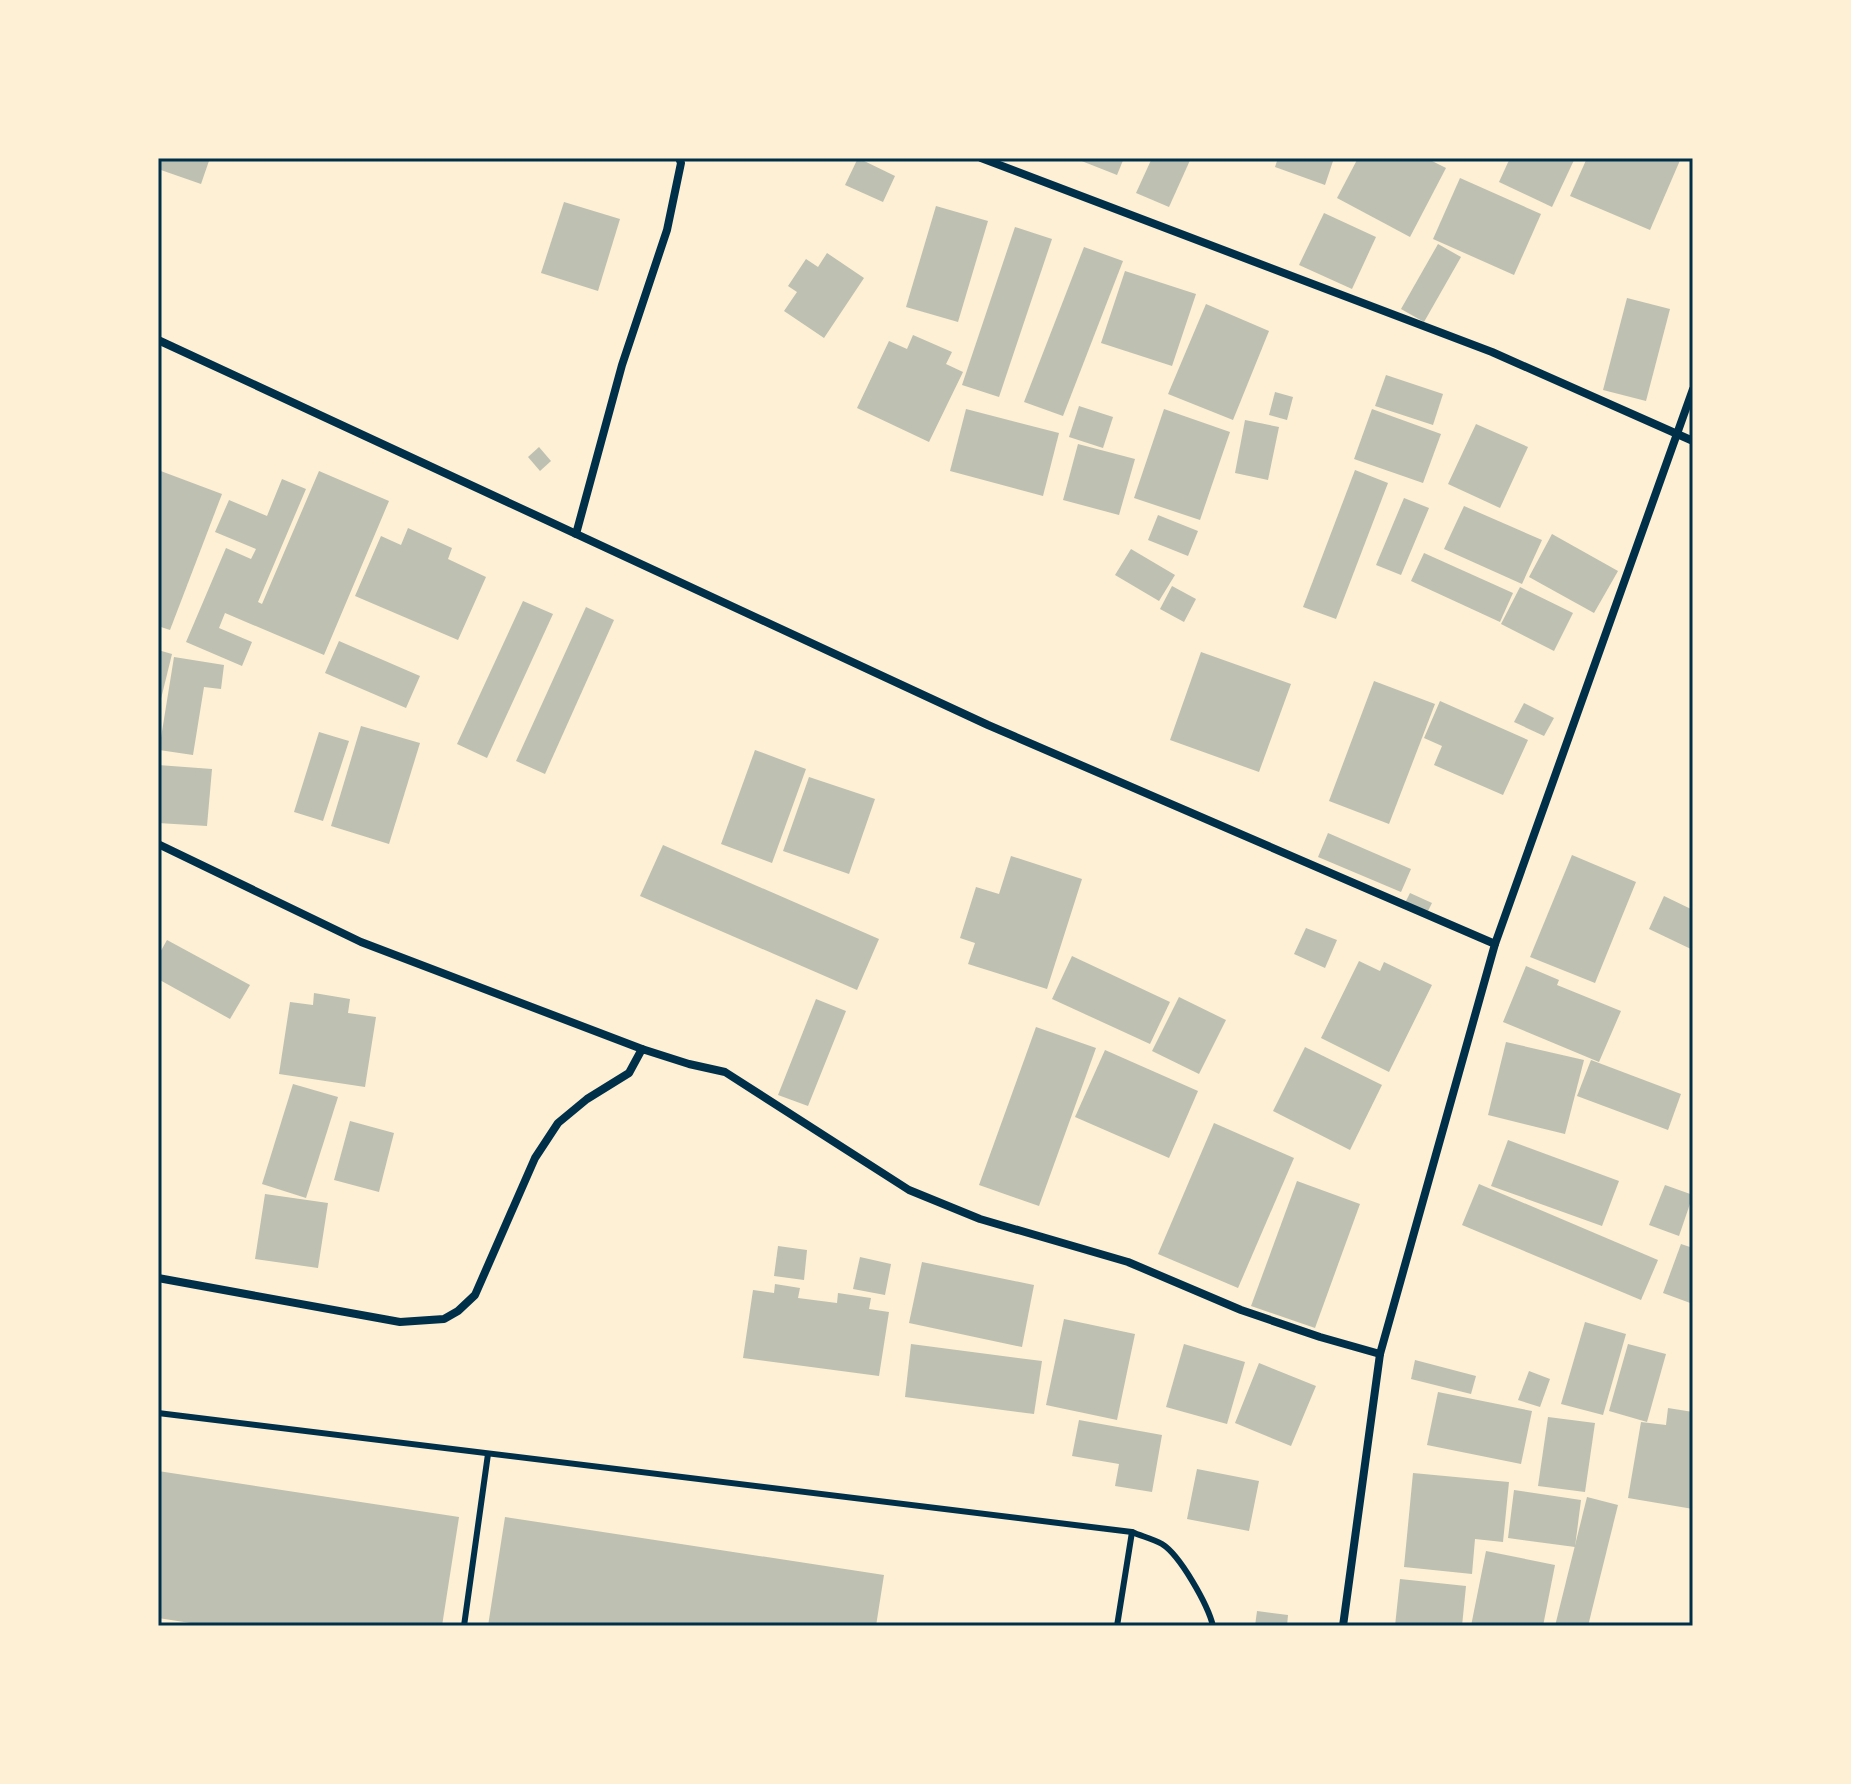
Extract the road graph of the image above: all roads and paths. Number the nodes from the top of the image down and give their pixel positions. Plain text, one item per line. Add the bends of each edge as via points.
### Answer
1 (679, 158) edge
2 (981, 158) edge
3 (158, 340) edge
4 (1693, 389) edge
5 (1677, 434) junction
6 (1693, 441) edge
7 (576, 534) junction
8 (158, 844) edge
9 (1495, 944) junction
10 (642, 1049) junction
11 (158, 1278) edge
12 (1380, 1354) junction
13 (158, 1413) edge
14 (488, 1454) junction
15 (1132, 1532) junction
16 (464, 1626) edge
17 (1117, 1626) edge
18 (1213, 1626) edge
19 (1343, 1626) edge

1 - 7 street via 667,230 622,365
2 - 5 street via 1492,352
3 - 7 street
4 - 5 street
5 - 6 street
5 - 9 street
7 - 9 street via 988,725
8 - 10 street via 361,942
9 - 12 street
10 - 11 street via 629,1073 558,1123 535,1158 475,1295 444,1319 400,1322
10 - 12 street via 725,1072 909,1190 980,1219 1128,1262 1241,1310
12 - 19 street
13 - 14 lane
14 - 15 lane
14 - 16 lane
15 - 17 lane
15 - 18 lane via 1164,1545 1209,1609

